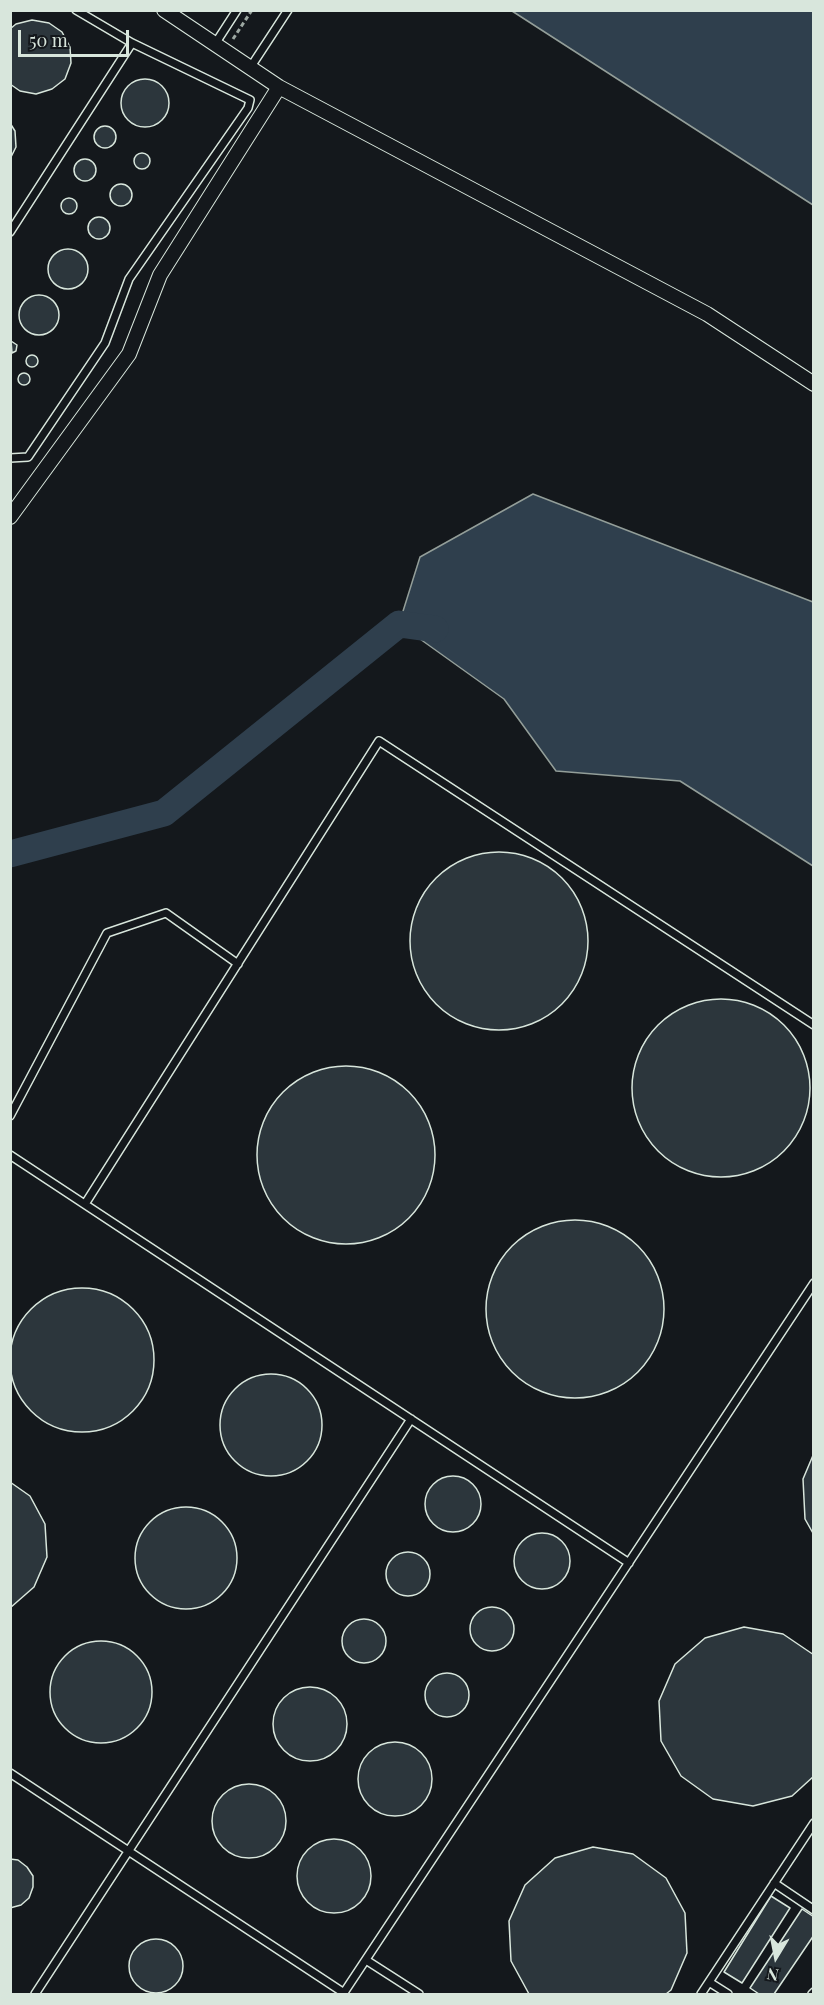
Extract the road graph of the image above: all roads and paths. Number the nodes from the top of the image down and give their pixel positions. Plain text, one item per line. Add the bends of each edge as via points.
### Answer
1 (76, 10) edge
2 (164, 10) edge
3 (237, 10) edge
4 (252, 10) edge
5 (288, 10) edge
6 (132, 42) junction
7 (220, 47) junction
8 (250, 68) junction
9 (279, 87) junction
10 (10, 232) edge
11 (813, 384) edge
12 (10, 458) edge
13 (10, 517) edge
14 (238, 964) junction
15 (813, 1024) edge
16 (10, 1116) edge
17 (10, 1155) edge
18 (85, 1204) junction
19 (813, 1283) edge
20 (411, 1419) junction
21 (629, 1563) junction
22 (10, 1773) edge
23 (813, 1823) edge
24 (128, 1852) junction
25 (774, 1883) junction
26 (813, 1910) edge
27 (366, 1960) junction
28 (709, 1982) junction
29 (343, 1994) edge
30 (35, 1995) edge
31 (419, 1995) edge
32 (701, 1995) edge
33 (728, 1995) edge

1 - 6 lane
2 - 7 street
3 - 7 lane
4 - 7 path
5 - 8 lane
6 - 10 lane
6 - 12 lane via 250,100 248,108 129,279 99,353 28,457
7 - 8 street
8 - 9 street
9 - 11 street via 707,314
9 - 13 street via 160,275 129,354
14 - 15 lane via 378,741
14 - 16 lane via 166,913 107,933
14 - 18 lane
17 - 18 lane
18 - 20 lane
19 - 21 lane
20 - 21 lane
20 - 24 lane
21 - 27 lane
22 - 24 lane
23 - 25 lane
24 - 29 lane
24 - 30 lane
25 - 26 lane
25 - 28 lane
27 - 29 lane
27 - 31 lane
28 - 32 lane
28 - 33 lane

